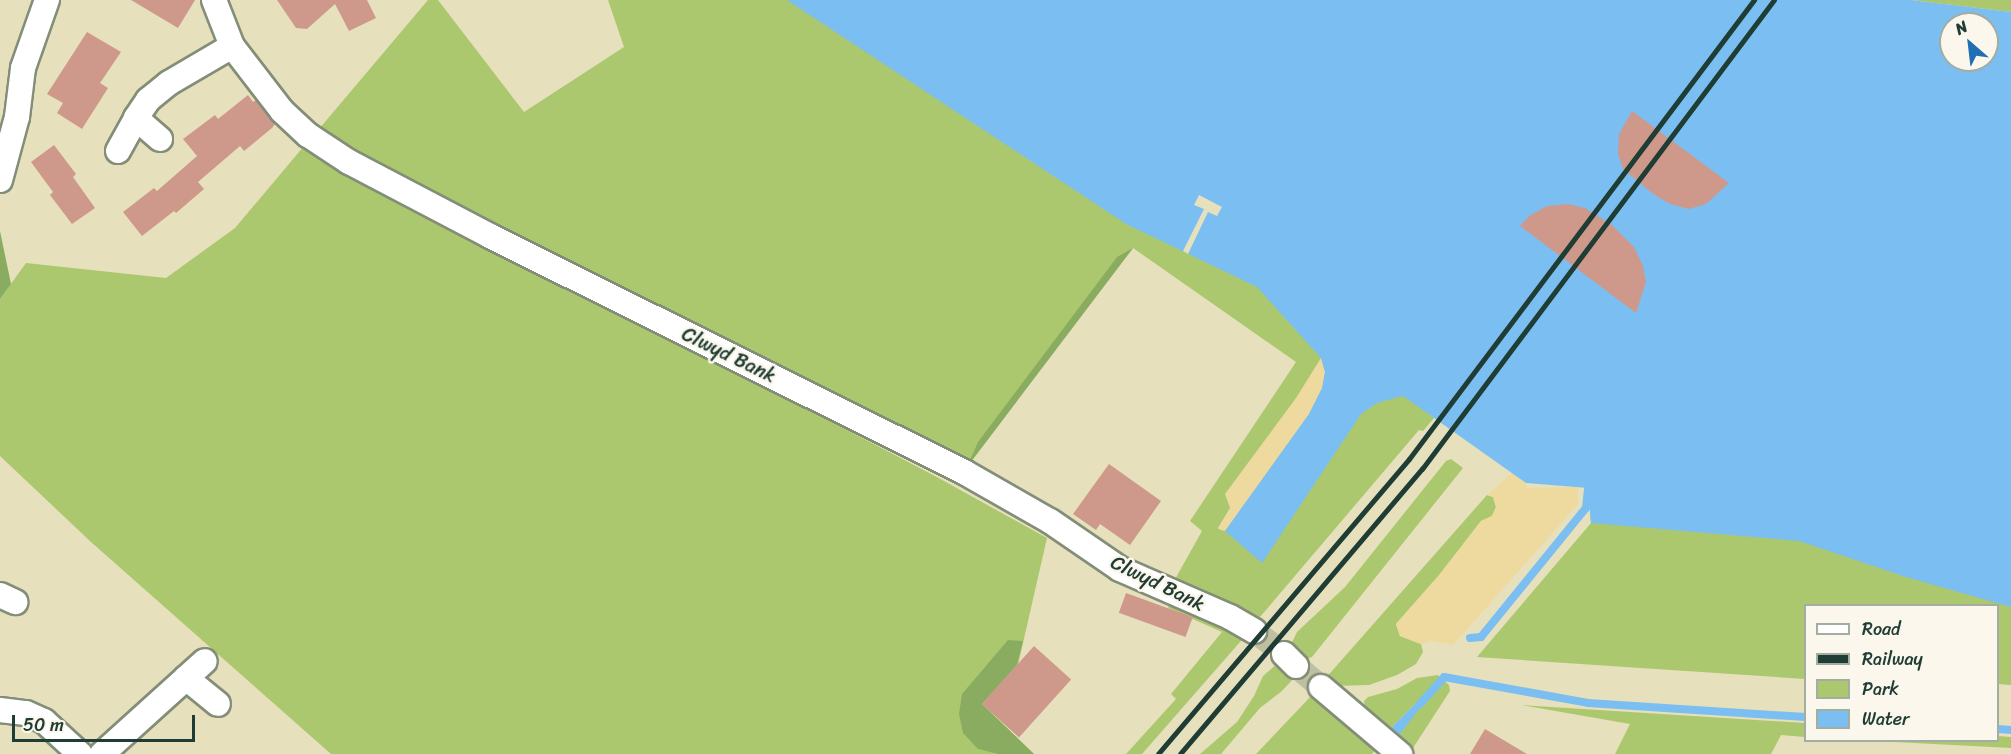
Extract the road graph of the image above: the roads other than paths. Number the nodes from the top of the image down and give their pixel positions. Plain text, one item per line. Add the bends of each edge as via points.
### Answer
1 (47, 0) edge
2 (214, 0) edge
3 (232, 46) junction
4 (136, 118) junction
5 (160, 139) dead end
6 (118, 151) dead end
7 (0, 180) edge
8 (1254, 631) tunnel mouth
9 (205, 661) dead end
10 (186, 678) junction
11 (1321, 687) tunnel mouth
12 (218, 704) dead end
13 (0, 710) edge
14 (1398, 752) edge
15 (80, 754) edge
16 (102, 754) edge

1 - 7 street via 23,68 17,117
2 - 3 street, Clwyd Bank
3 - 4 street via 169,83 148,100
3 - 8 street, Clwyd Bank via 282,111 308,135 349,162 964,472 1050,521 1120,569
4 - 5 street
4 - 6 street
9 - 10 street
10 - 12 street
10 - 16 street
11 - 14 street
13 - 15 street via 26,713 44,721

